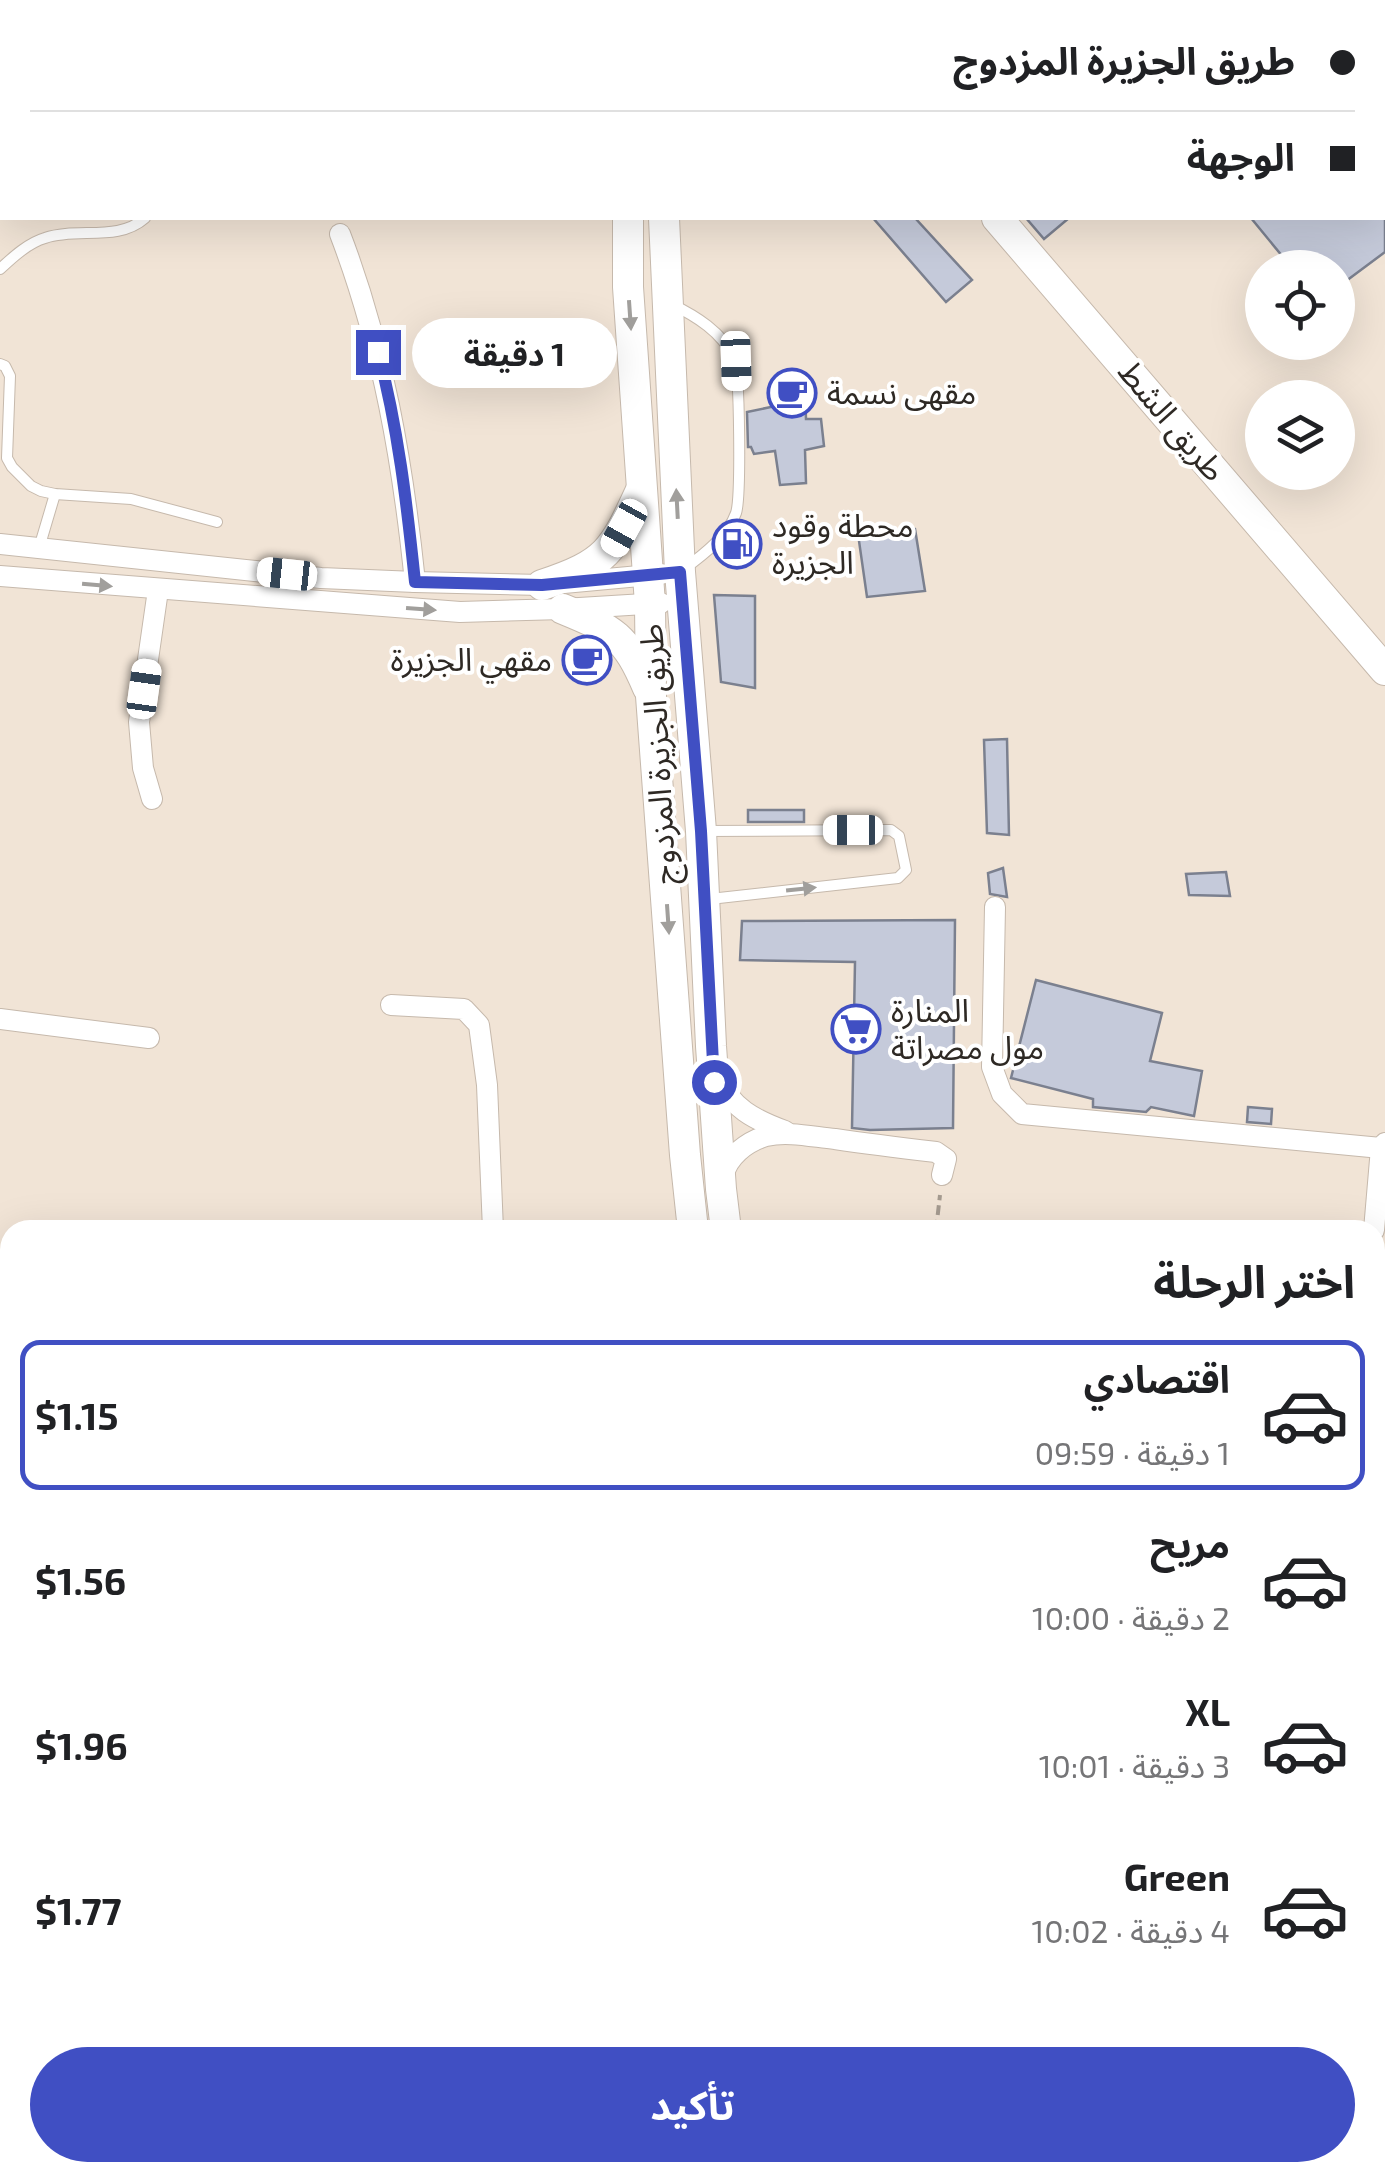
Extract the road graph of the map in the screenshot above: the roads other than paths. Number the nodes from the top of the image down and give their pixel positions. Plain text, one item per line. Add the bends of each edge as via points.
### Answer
1 (142, 220) edge
2 (628, 220) edge
3 (664, 220) edge
4 (999, 220) edge
5 (340, 234) dead end
6 (0, 269) edge
7 (666, 301) junction
8 (0, 364) edge
9 (5, 388) edge
10 (3, 458) edge
11 (642, 487) junction
12 (55, 494) junction
13 (218, 522) dead end
14 (0, 544) edge
15 (39, 548) junction
16 (680, 572) junction
17 (0, 576) edge
18 (415, 582) junction
19 (542, 585) junction
20 (649, 589) junction
21 (158, 590) junction
22 (683, 603) junction
23 (563, 610) junction
24 (1385, 670) edge
25 (652, 696) junction
26 (152, 798) dead end
27 (701, 831) junction
28 (704, 900) junction
29 (995, 907) dead end
30 (390, 1005) dead end
31 (0, 1019) edge
32 (149, 1038) dead end
33 (711, 1046) junction
34 (792, 1134) junction
35 (1383, 1146) edge
36 (942, 1175) road end
37 (721, 1189) junction
38 (493, 1220) edge
39 (691, 1220) edge
40 (725, 1220) edge
41 (1375, 1220) edge

1 - 6 lane via 123,230 43,238
2 -> 11 main road, طريق الجزيرة المزدوج
3 - 7 main road, طريق الجزيرة المزدوج
4 - 24 main road, طريق الشط
5 - 18 street via 386,385
16 -> 7 main road, طريق الجزيرة المزدوج
7 - 16 lane via 718,334 736,361 736,515
8 - 9 lane via 8,370
9 - 10 lane
10 - 12 lane via 31,486
11 - 19 main road via 614,546 575,574
11 - 20 main road, طريق الجزيرة المزدوج
12 - 13 lane via 131,499
12 - 15 lane
14 - 15 street
15 - 18 street
16 - 20 street
16 - 22 main road, طريق الجزيرة المزدوج
17 -> 21 street
18 - 19 street
19 - 20 street
20 - 22 street
20 - 23 street
20 - 25 main road, طريق الجزيرة المزدوج
21 -> 23 street via 460,612
21 - 26 street via 139,722
22 - 27 main road, طريق الجزيرة المزدوج
23 - 25 main road via 626,644
25 -> 39 main road, طريق الجزيرة المزدوج
27 - 28 main road, طريق الجزيرة المزدوج
28 -> 27 lane via 898,878 906,870 892,830
28 - 33 main road, طريق الجزيرة المزدوج
29 - 35 street via 992,1067 1002,1094 1022,1114
30 - 38 street via 464,1009 479,1026
31 - 32 street
33 - 34 street via 734,1102
33 - 37 main road, طريق الجزيرة المزدوج
34 - 36 street via 936,1152 946,1159
34 - 37 street via 748,1144 728,1162
35 - 41 street
37 - 40 main road, طريق الجزيرة المزدوج

